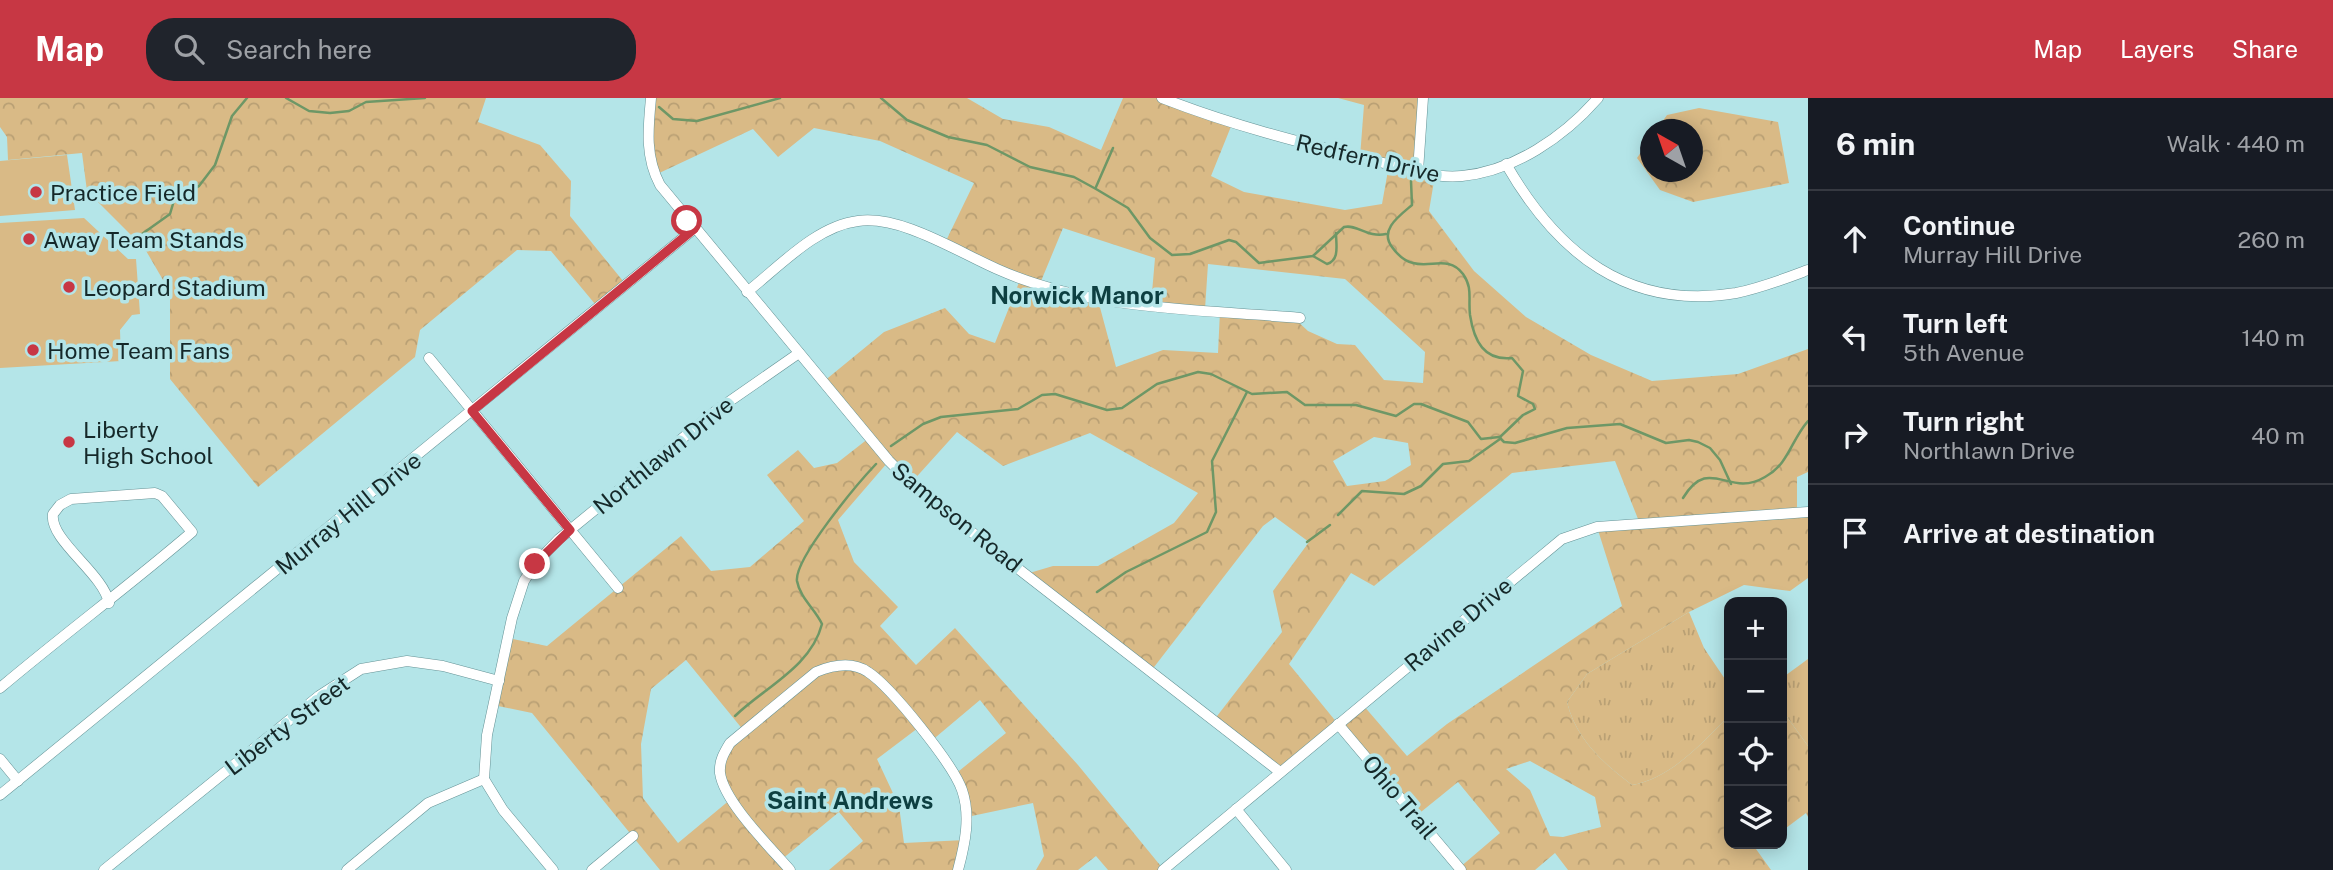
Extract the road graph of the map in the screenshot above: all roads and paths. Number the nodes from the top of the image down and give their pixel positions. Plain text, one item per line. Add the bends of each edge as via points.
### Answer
1 (651, 98) edge
2 (1162, 98) edge
3 (1423, 98) edge
4 (1598, 98) edge
5 (1506, 164) junction
6 (1418, 171) junction
7 (694, 229) junction
8 (1808, 270) edge
9 (747, 292) junction
10 (1300, 318) dead end
11 (799, 354) junction
12 (429, 358) dead end
13 (472, 411) junction
14 (1808, 512) edge
15 (570, 530) junction
16 (618, 588) dead end
17 (109, 603) junction
18 (499, 681) junction
19 (0, 688) edge
20 (1338, 724) junction
21 (0, 759) edge
22 (1280, 772) junction
23 (484, 779) junction
24 (18, 781) junction
25 (0, 795) edge
26 (1236, 809) junction
27 (633, 836) dead end
28 (104, 870) edge
29 (347, 870) edge
30 (552, 870) edge
31 (592, 870) edge
32 (790, 870) edge
33 (958, 870) edge
34 (1163, 870) edge
35 (1286, 870) edge
36 (1461, 870) edge

1 - 7 street, Sampson Road via 648,147 652,169
2 - 6 street, Redfern Drive via 1266,135
3 - 6 street
4 - 5 street, Redfern Drive via 1558,135
5 - 6 street, Redfern Drive via 1460,177
5 - 8 street via 1553,233 1590,263 1635,285 1677,294 1717,295
7 - 9 street, Sampson Road
7 - 13 street, Murray Hill Drive
9 - 10 street via 830,229 871,220 895,224 1020,279 1069,294
9 - 11 street, Sampson Road
11 - 15 street, Northlawn Drive via 718,410
11 - 22 street, Sampson Road via 911,483
12 - 13 street
13 - 15 street
13 - 24 street, Murray Hill Drive
14 - 20 street, Ravine Drive via 1576,532 1554,544
15 - 16 street
15 - 18 street, Northlawn Drive via 540,558 524,581
17 - 17 street via 192,531 162,496 71,499 53,514 54,528 106,589
17 - 19 street via 85,616
18 - 23 street, Northlawn Drive via 484,754
18 - 28 street, Liberty Street via 423,663 391,662 362,669 319,696
20 - 22 street, Ravine Drive
20 - 36 street, Ohio Trail
21 - 24 street
22 - 26 street, Ravine Drive
23 - 29 street via 421,807
23 - 30 street
24 - 25 street, Murray Hill Drive
26 - 34 street, Ravine Drive
26 - 35 street
27 - 31 street
32 - 33 street via 726,791 721,759 730,743 816,672 848,665 867,671 884,686 950,766 966,809

